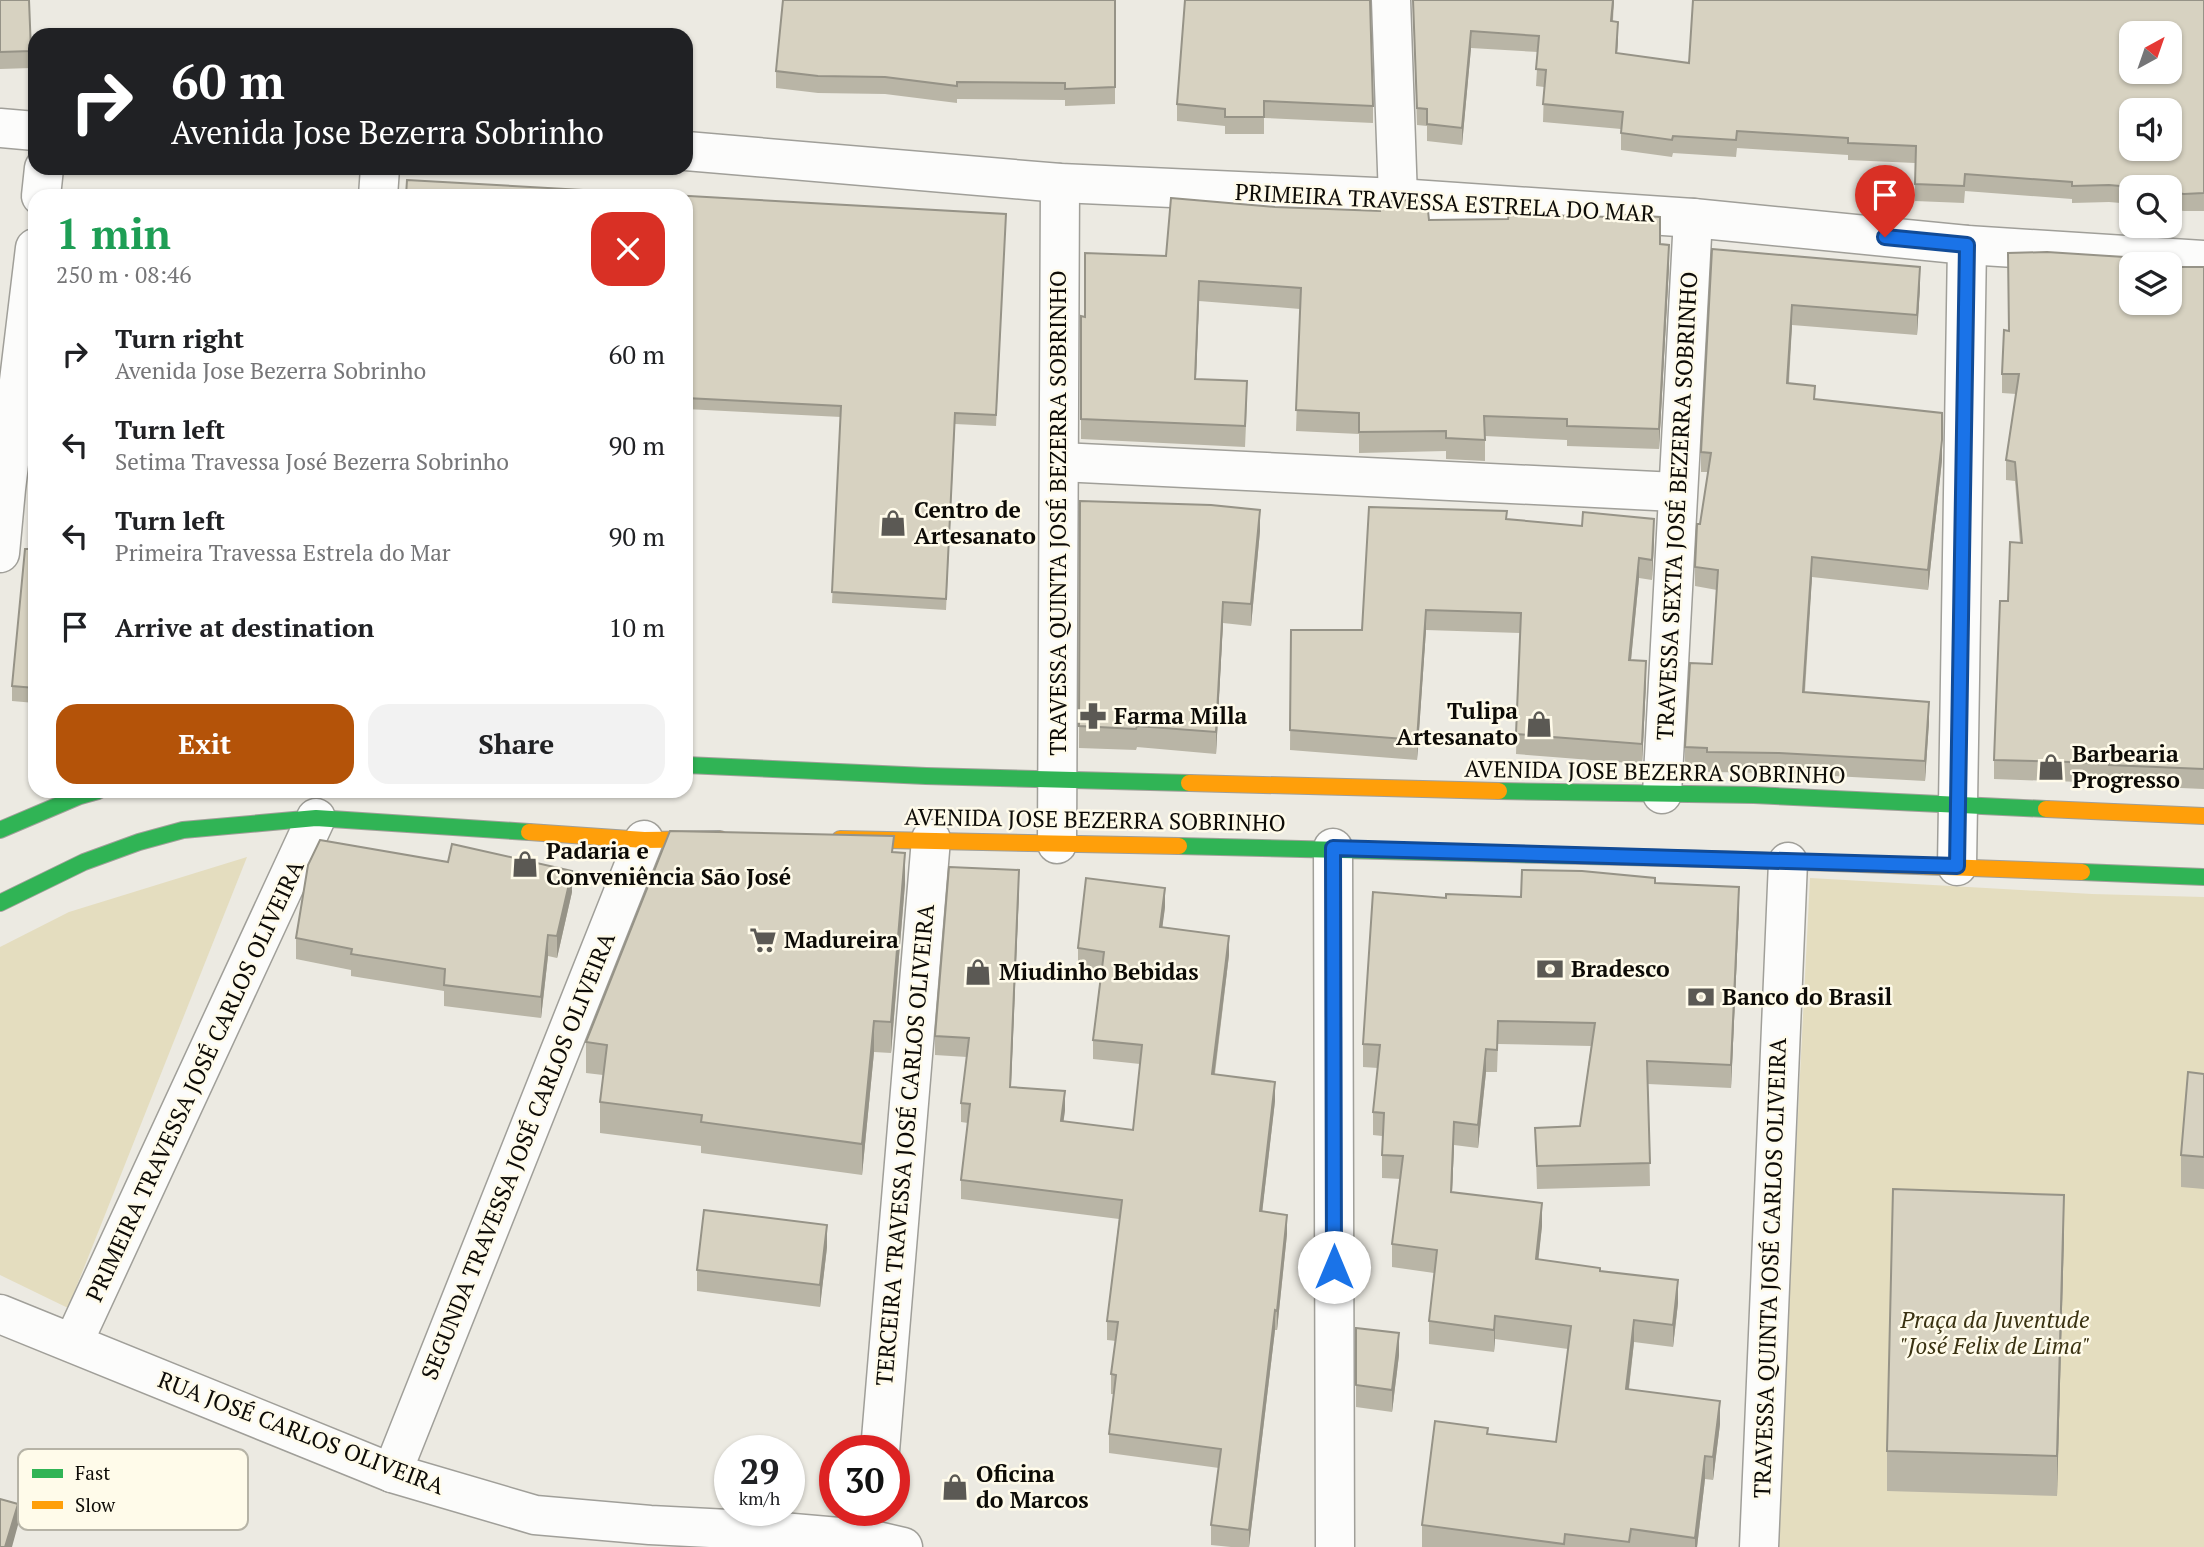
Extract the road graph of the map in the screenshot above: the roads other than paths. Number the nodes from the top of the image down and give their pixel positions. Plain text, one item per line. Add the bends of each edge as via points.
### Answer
1 (1391, 0) edge
2 (0, 128) edge
3 (28, 130) edge
4 (693, 152) edge
5 (1060, 183) junction
6 (1398, 198) junction
7 (1693, 218) junction
8 (1967, 245) junction
9 (2204, 260) edge
10 (28, 306) edge
11 (1060, 462) junction
12 (1676, 492) junction
13 (0, 553) edge
14 (693, 765) edge
15 (1056, 779) junction
16 (1662, 794) junction
17 (75, 798) edge
18 (1958, 804) junction
19 (320, 809) junction
20 (2204, 816) edge
21 (0, 830) edge
22 (733, 839) edge
23 (826, 839) edge
24 (931, 839) junction
25 (644, 840) junction
26 (1057, 844) junction
27 (1333, 848) junction
28 (1788, 862) junction
29 (1957, 866) junction
30 (2204, 877) edge
31 (0, 903) edge
32 (0, 1314) edge
33 (73, 1343) junction
34 (881, 1435) edge
35 (392, 1473) junction
36 (884, 1533) edge
37 (1335, 1547) edge
38 (1759, 1547) edge

1 - 6 street
2 - 3 street
4 - 5 street, PRIMEIRA TRAVESSA ESTRELA DO MAR
5 - 6 street, PRIMEIRA TRAVESSA ESTRELA DO MAR
5 - 11 street, TRAVESSA QUINTA JOSÉ BEZERRA SOBRINHO
6 - 7 street, PRIMEIRA TRAVESSA ESTRELA DO MAR
7 - 8 street, PRIMEIRA TRAVESSA ESTRELA DO MAR
7 - 12 street, TRAVESSA SEXTA JOSÉ BEZERRA SOBRINHO
8 - 9 street, PRIMEIRA TRAVESSA ESTRELA DO MAR
8 - 18 street
10 - 13 street
11 - 12 street
11 - 15 street, TRAVESSA QUINTA JOSÉ BEZERRA SOBRINHO
12 - 16 street, TRAVESSA SEXTA JOSÉ BEZERRA SOBRINHO
14 - 15 main road, AVENIDA JOSE BEZERRA SOBRINHO
15 - 16 main road, AVENIDA JOSE BEZERRA SOBRINHO
15 - 26 street, TRAVESSA QUINTA JOSÉ BEZERRA SOBRINHO
16 - 18 main road, AVENIDA JOSE BEZERRA SOBRINHO
17 - 21 main road
18 - 20 main road, AVENIDA JOSE BEZERRA SOBRINHO
18 - 29 street
19 - 25 main road
19 - 31 main road via 183,830 139,842 84,862
19 - 33 street, PRIMEIRA TRAVESSA JOSÉ CARLOS OLIVEIRA
22 - 25 main road
23 - 24 main road, AVENIDA JOSE BEZERRA SOBRINHO
24 - 26 main road, AVENIDA JOSE BEZERRA SOBRINHO
24 - 34 street, TERCEIRA TRAVESSA JOSÉ CARLOS OLIVEIRA
25 - 35 street, SEGUNDA TRAVESSA JOSÉ CARLOS OLIVEIRA
26 - 27 main road, AVENIDA JOSE BEZERRA SOBRINHO
27 - 28 main road, AVENIDA JOSE BEZERRA SOBRINHO
27 - 37 street
28 - 29 main road, AVENIDA JOSE BEZERRA SOBRINHO
28 - 38 street, TRAVESSA QUINTA JOSÉ CARLOS OLIVEIRA
29 - 30 main road, AVENIDA JOSE BEZERRA SOBRINHO
32 - 33 street, RUA JOSÉ CARLOS OLIVEIRA
33 - 35 street, RUA JOSÉ CARLOS OLIVEIRA
35 - 36 street, RUA JOSÉ CARLOS OLIVEIRA via 535,1516 770,1531

